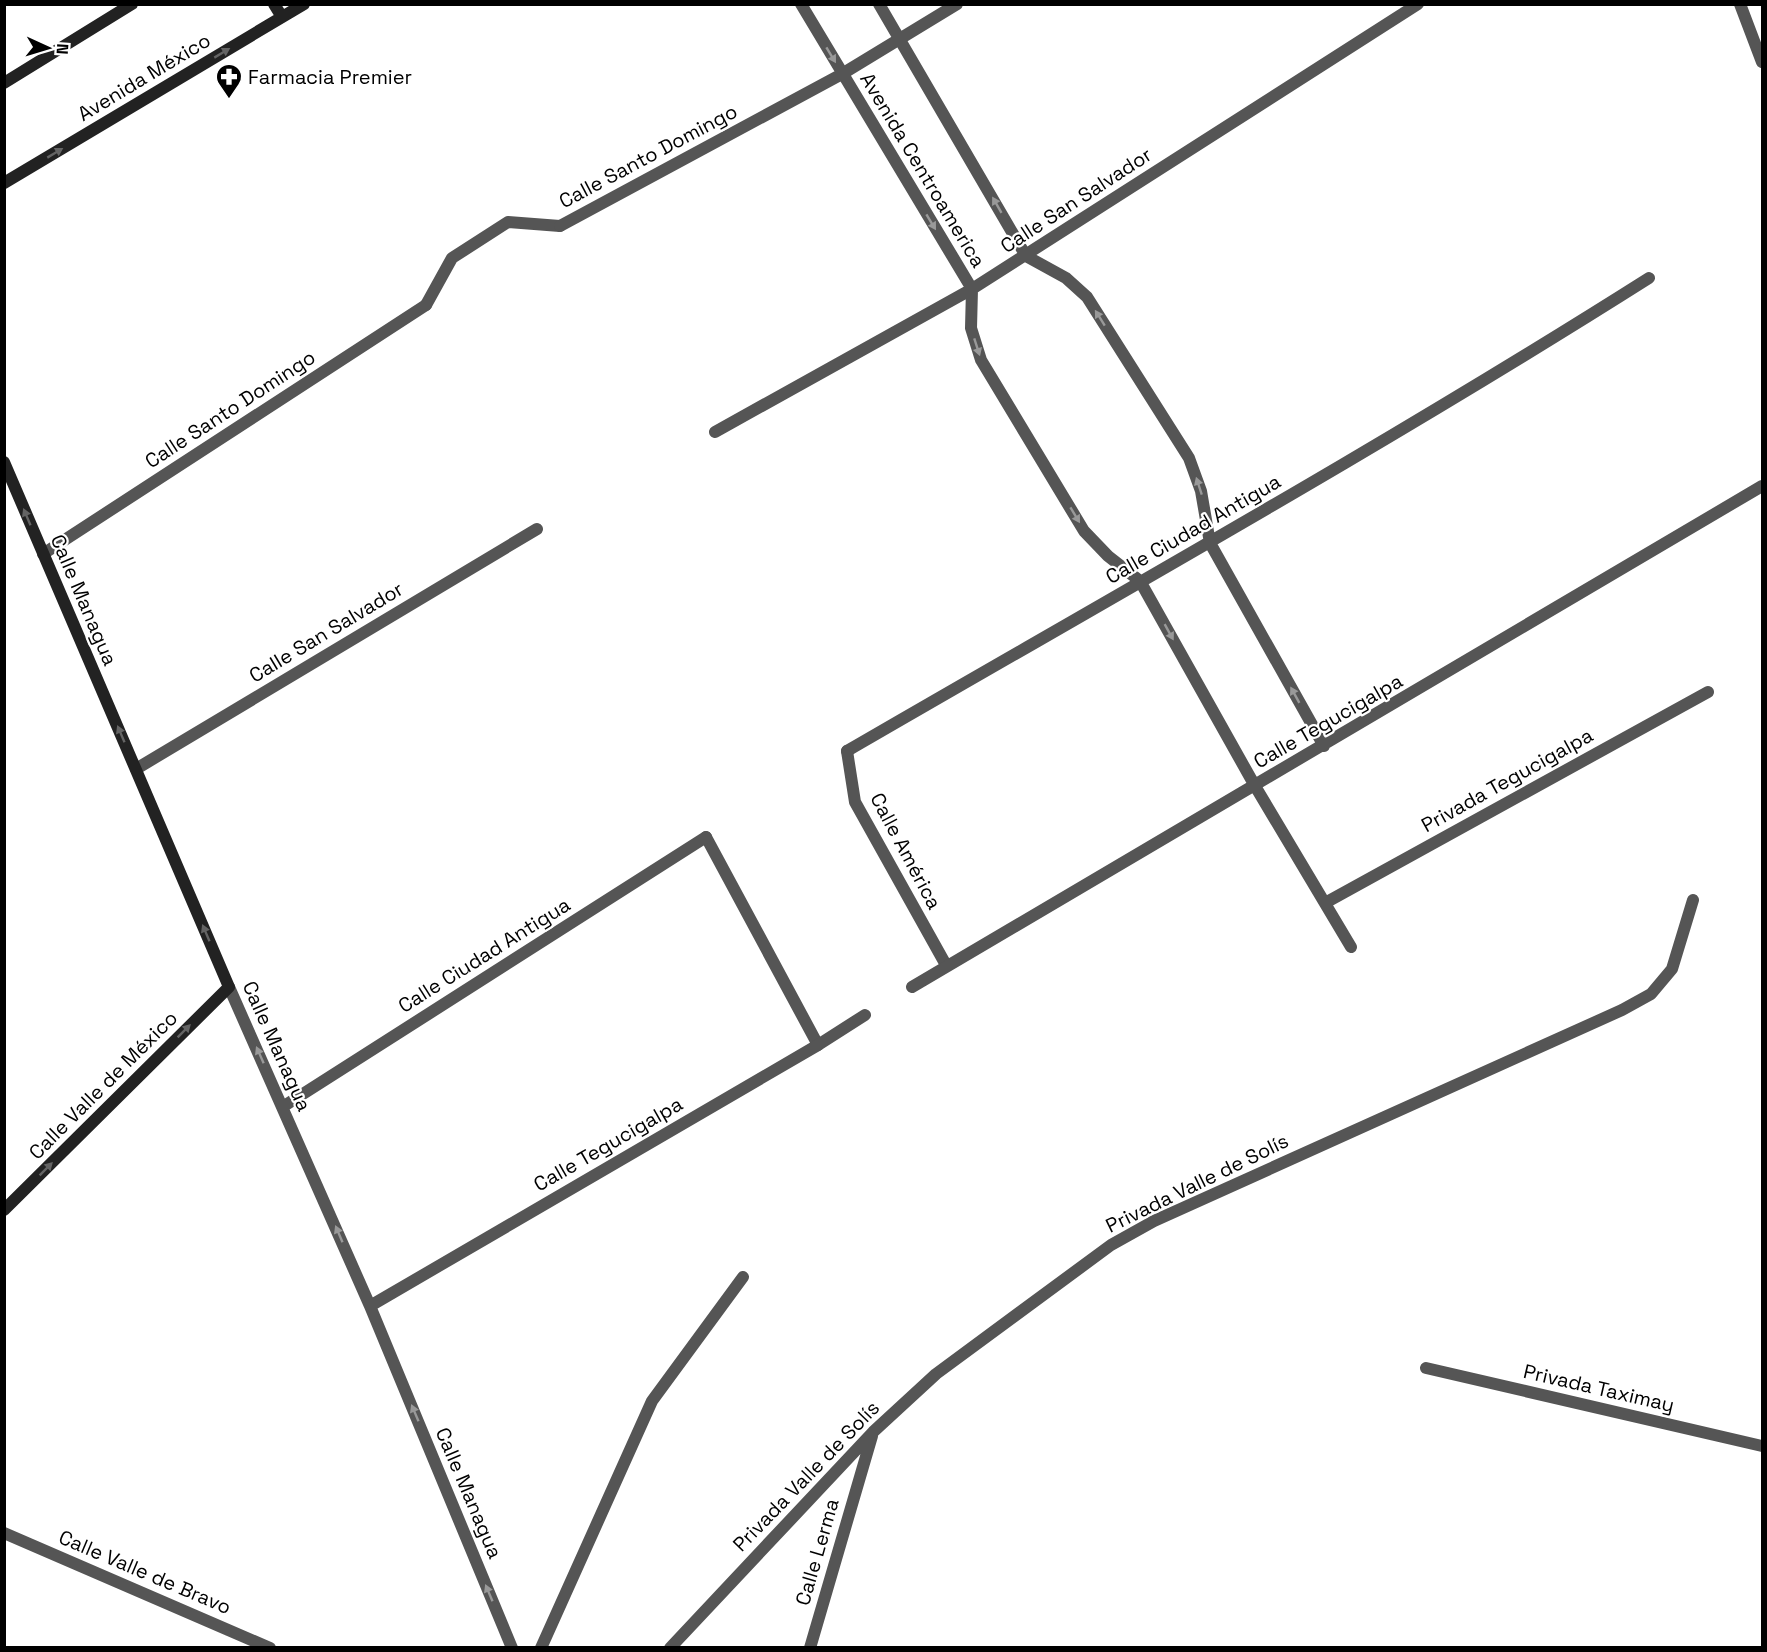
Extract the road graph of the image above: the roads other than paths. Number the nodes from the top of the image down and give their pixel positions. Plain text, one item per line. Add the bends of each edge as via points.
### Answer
1 (132, 4) edge
2 (273, 4) edge
3 (304, 4) edge
4 (801, 4) edge
5 (879, 4) edge
6 (957, 4) edge
7 (1418, 4) edge
8 (1740, 4) edge
9 (282, 17) junction
10 (899, 39) junction
11 (1762, 62) edge
12 (842, 74) junction
13 (4, 83) edge
14 (4, 183) edge
15 (1026, 256) junction
16 (1649, 278) dead end
17 (972, 289) junction
18 (715, 432) dead end
19 (4, 462) edge
20 (1762, 486) edge
21 (537, 529) dead end
22 (1210, 543) junction
23 (43, 554) junction
24 (1140, 581) junction
25 (1708, 692) dead end
26 (1324, 746) junction
27 (847, 751) joint
28 (136, 769) junction
29 (1255, 786) junction
30 (1693, 900) dead end
31 (1324, 903) junction
32 (1351, 947) dead end
33 (946, 965) junction
34 (229, 987) junction
35 (912, 987) dead end
36 (865, 1015) dead end
37 (818, 1045) junction
38 (284, 1106) junction
39 (4, 1210) edge
40 (743, 1277) dead end
41 (370, 1306) junction
42 (1426, 1368) dead end
43 (873, 1432) junction
44 (1762, 1446) edge
45 (4, 1533) edge
46 (270, 1647) edge
47 (512, 1647) edge
48 (541, 1647) edge
49 (670, 1647) edge
50 (810, 1647) edge

1 - 13 main road
2 - 9 main road
3 - 9 main road, Avenida México
4 -> 12 street, Avenida Centroamerica
5 - 10 street
6 - 10 street, Calle Santo Domingo
7 - 15 street, Calle San Salvador
8 - 11 street
14 -> 9 main road, Avenida México
10 - 12 street, Calle Santo Domingo
15 -> 10 street
12 -> 17 street, Avenida Centroamerica
12 - 23 street, Calle Santo Domingo via 560,226 508,222 452,258 426,305
15 - 17 street, Calle San Salvador
22 -> 15 street via 1201,491 1189,458 1087,297 1066,278
16 - 22 street, Calle Ciudad Antigua
17 - 18 street, Calle San Salvador
17 -> 24 street, Avenida Centroamerica via 971,328 981,360 1084,531
23 -> 19 main road, Calle Managua
20 - 26 street, Calle Tegucigalpa
21 - 28 street, Calle San Salvador
22 - 24 street, Calle Ciudad Antigua
26 -> 22 street
28 -> 23 main road, Calle Managua
24 - 27 street, Calle Ciudad Antigua
24 -> 29 street, Avenida Centroamerica
25 - 31 street, Privada Tegucigalpa
26 - 29 street, Calle Tegucigalpa
27 - 33 street, Calle América via 855,802
34 -> 28 main road, Calle Managua
29 - 31 street
29 - 33 street, Calle Tegucigalpa
30 - 43 street, Privada Valle de Solís via 1672,969 1651,994 1111,1245 936,1374
31 - 32 street
33 - 35 street, Calle Tegucigalpa
38 -> 34 street, Calle Managua
39 -> 34 main road, Calle Valle de México
36 - 37 street, Calle Tegucigalpa
37 - 38 street, Calle Ciudad Antigua via 706,837
37 - 41 street, Calle Tegucigalpa
41 -> 38 street, Calle Managua
40 - 48 street via 651,1401
47 -> 41 street, Calle Managua
42 - 44 street, Privada Taximay
43 - 49 street, Privada Valle de Solís
43 - 50 street, Calle Lerma
45 - 46 street, Calle Valle de Bravo

